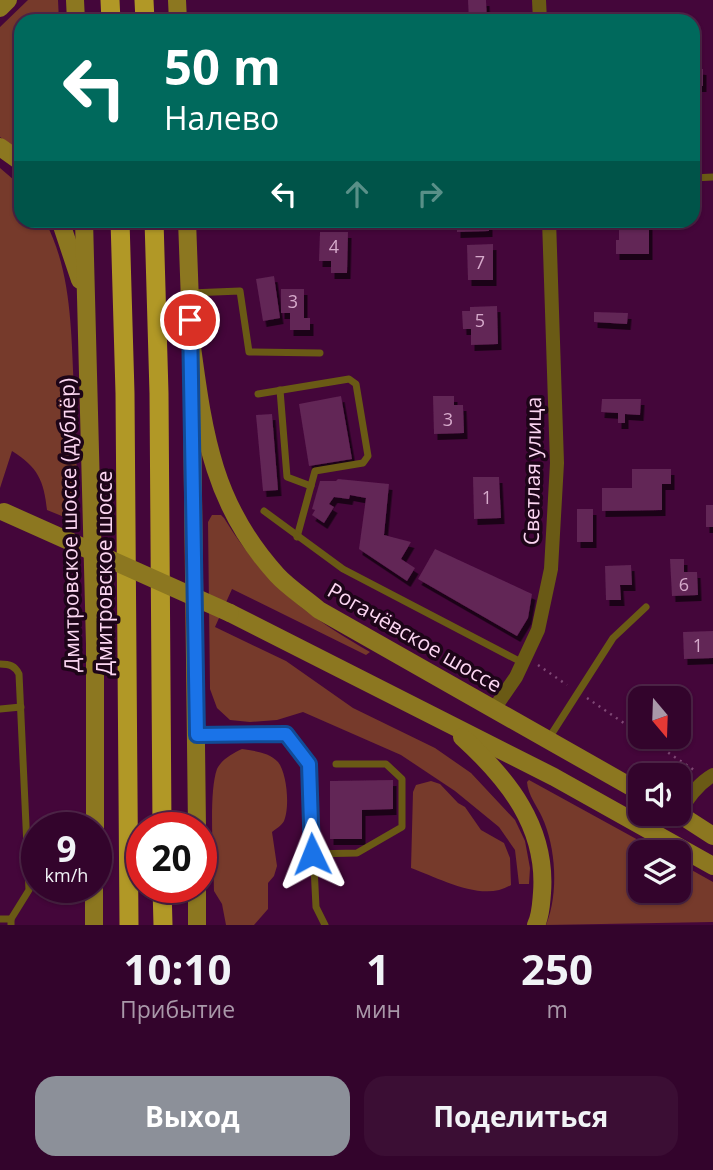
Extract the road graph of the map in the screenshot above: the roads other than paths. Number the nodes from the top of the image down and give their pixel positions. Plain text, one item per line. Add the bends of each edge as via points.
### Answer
1 (8, 0) edge
2 (0, 8) edge
3 (64, 228) edge
4 (84, 228) edge
5 (120, 228) edge
6 (154, 228) edge
7 (187, 228) edge
8 (549, 228) edge
9 (189, 293) junction
10 (88, 307) junction
11 (191, 347) junction
12 (320, 353) dead end
13 (280, 390) junction
14 (258, 394) dead end
15 (311, 486) junction
16 (2, 511) edge
17 (264, 511) dead end
18 (297, 537) junction
19 (646, 607) dead end
20 (523, 663) junction
21 (0, 664) edge
22 (21, 707) junction
23 (0, 709) edge
24 (494, 709) junction
25 (443, 720) junction
26 (197, 735) junction
27 (548, 740) junction
28 (336, 764) dead end
29 (710, 776) edge
30 (628, 785) edge
31 (691, 796) edge
32 (94, 812) edge
33 (162, 812) edge
34 (197, 812) edge
35 (691, 822) edge
36 (713, 836) edge
37 (312, 854) junction
38 (713, 866) edge
39 (94, 903) edge
40 (162, 903) edge
41 (197, 903) edge
42 (0, 919) edge
43 (11, 922) edge
44 (94, 925) edge
45 (129, 925) edge
46 (163, 925) edge
47 (197, 925) edge
48 (325, 925) edge
49 (536, 925) edge

1 - 2 main road
3 - 10 main road
4 - 10 main road, Дмитровское шоссе (дублёр)
5 - 45 highway, Дмитровское шоссе
6 - 33 highway
7 - 9 main road
8 - 20 street, Светлая улица via 557,463 551,569 538,630
9 - 11 main road
9 - 12 lane via 240,292 249,352
10 - 32 main road, Дмитровское шоссе (дублёр)
11 - 24 main road, Рогачёвское шоссе via 211,460 248,541 279,577 319,610
11 - 26 main road
13 - 14 lane
13 - 15 lane via 287,477
13 - 15 lane via 349,379 356,384 368,456 363,463 315,471
15 - 18 lane
16 - 25 main road, bridge via 230,613
17 - 18 lane
18 - 20 lane via 343,569
19 - 27 lane via 613,638
20 - 24 street, Светлая улица
21 - 22 lane via 16,667
22 - 23 lane
22 - 43 lane via 29,890
24 - 27 main road, Рогачёвское шоссе
25 - 38 main road
25 - 49 main road via 488,761 530,821 541,852 543,876
26 - 34 main road
26 - 37 lane via 286,734 309,764
27 - 30 main road, Рогачёвское шоссе
28 - 37 lane via 386,764 402,779 402,827 357,853
29 - 31 street
35 - 36 main road
37 - 48 lane via 316,907
39 - 44 main road
40 - 46 highway
41 - 47 main road
42 - 43 lane

